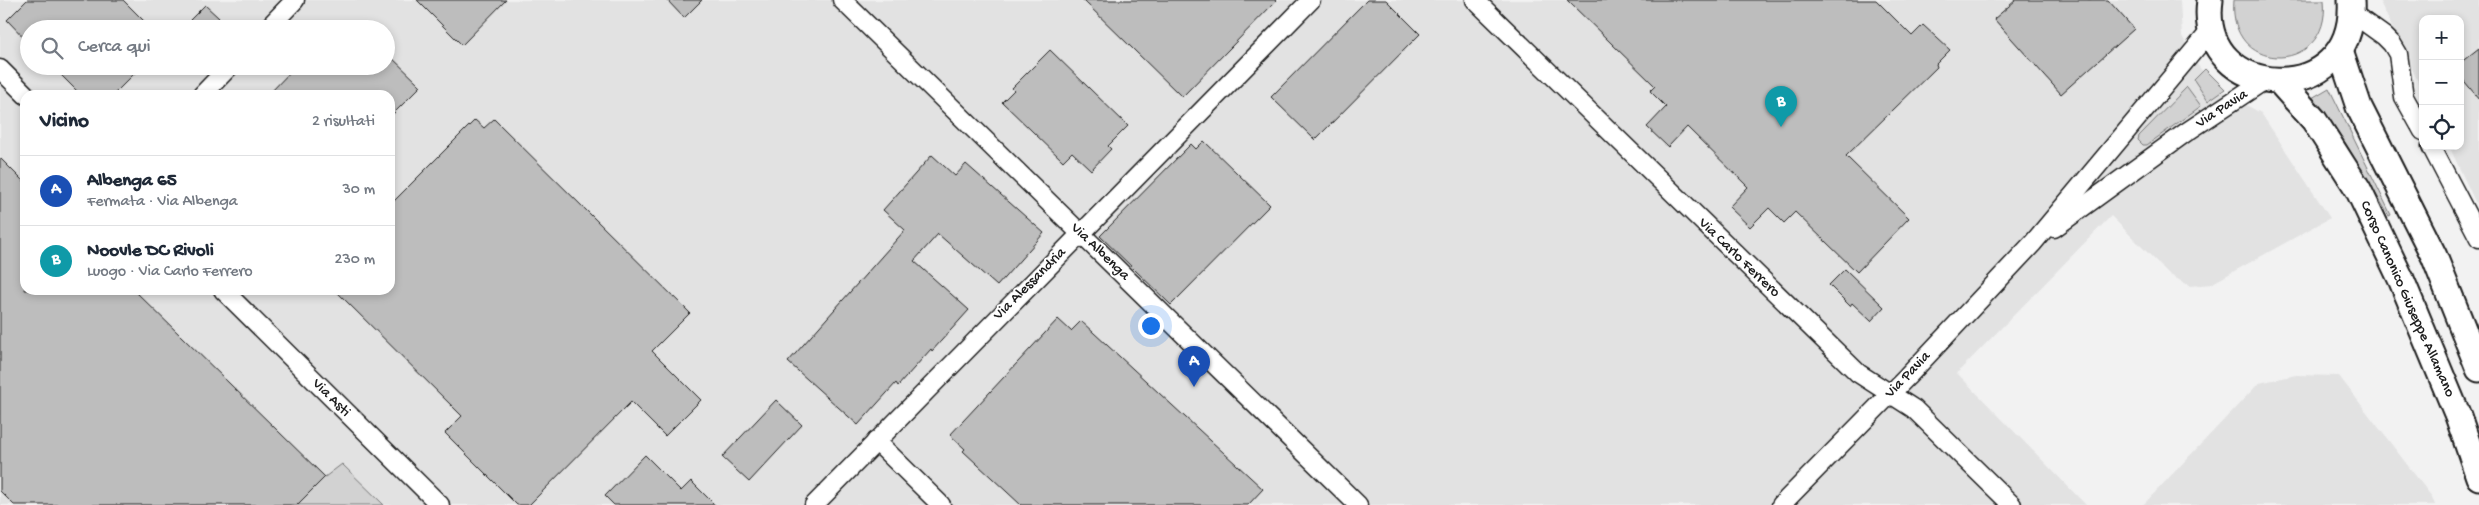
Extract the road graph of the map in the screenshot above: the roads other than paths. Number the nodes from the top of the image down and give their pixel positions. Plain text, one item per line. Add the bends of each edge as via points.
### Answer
1 (295, 0) edge
2 (842, 0) edge
3 (1311, 0) edge
4 (1475, 0) edge
5 (2210, 0) edge
6 (2351, 7) edge
7 (276, 20) edge
8 (2211, 30) junction
9 (2340, 50) junction
10 (0, 69) edge
11 (221, 75) edge
12 (2273, 81) junction
13 (21, 90) edge
14 (207, 90) edge
15 (2419, 124) edge
16 (2433, 150) edge
17 (1080, 233) junction
18 (2479, 238) edge
19 (2033, 243) junction
20 (228, 295) edge
21 (2479, 369) edge
22 (1890, 394) junction
23 (876, 441) junction
24 (2479, 477) edge
25 (440, 505) edge
26 (814, 505) edge
27 (941, 505) edge
28 (1358, 505) edge
29 (1781, 505) edge
30 (2012, 505) edge

1 - 7 street
2 - 17 street, Via Albenga
3 - 17 street, Via Alessandria
4 - 22 street, Via Carlo Ferrero via 1858,373
5 - 8 main road
6 - 9 main road via 2349,30
6 - 15 street via 2392,44 2398,54 2404,97
8 - 12 main road via 2231,63 2247,74
8 - 19 street, Via Pavia
9 - 12 main road via 2324,67 2304,78
9 - 21 main road via 2360,107 2434,256
10 - 13 street
11 - 14 street
12 - 19 street, Via Pavia via 2185,133
12 - 24 main road, Corso Canonico Giuseppe Allamano via 2314,120 2358,189 2409,297 2458,416
16 - 18 street
17 - 23 street, Via Alessandria
17 - 28 street, Via Albenga
19 - 22 street, Via Pavia
20 - 25 street, Via Asti
22 - 29 street, Via Pavia
22 - 30 street, Via Carlo Ferrero via 1914,409
23 - 26 street, Via Alessandria
23 - 27 street

